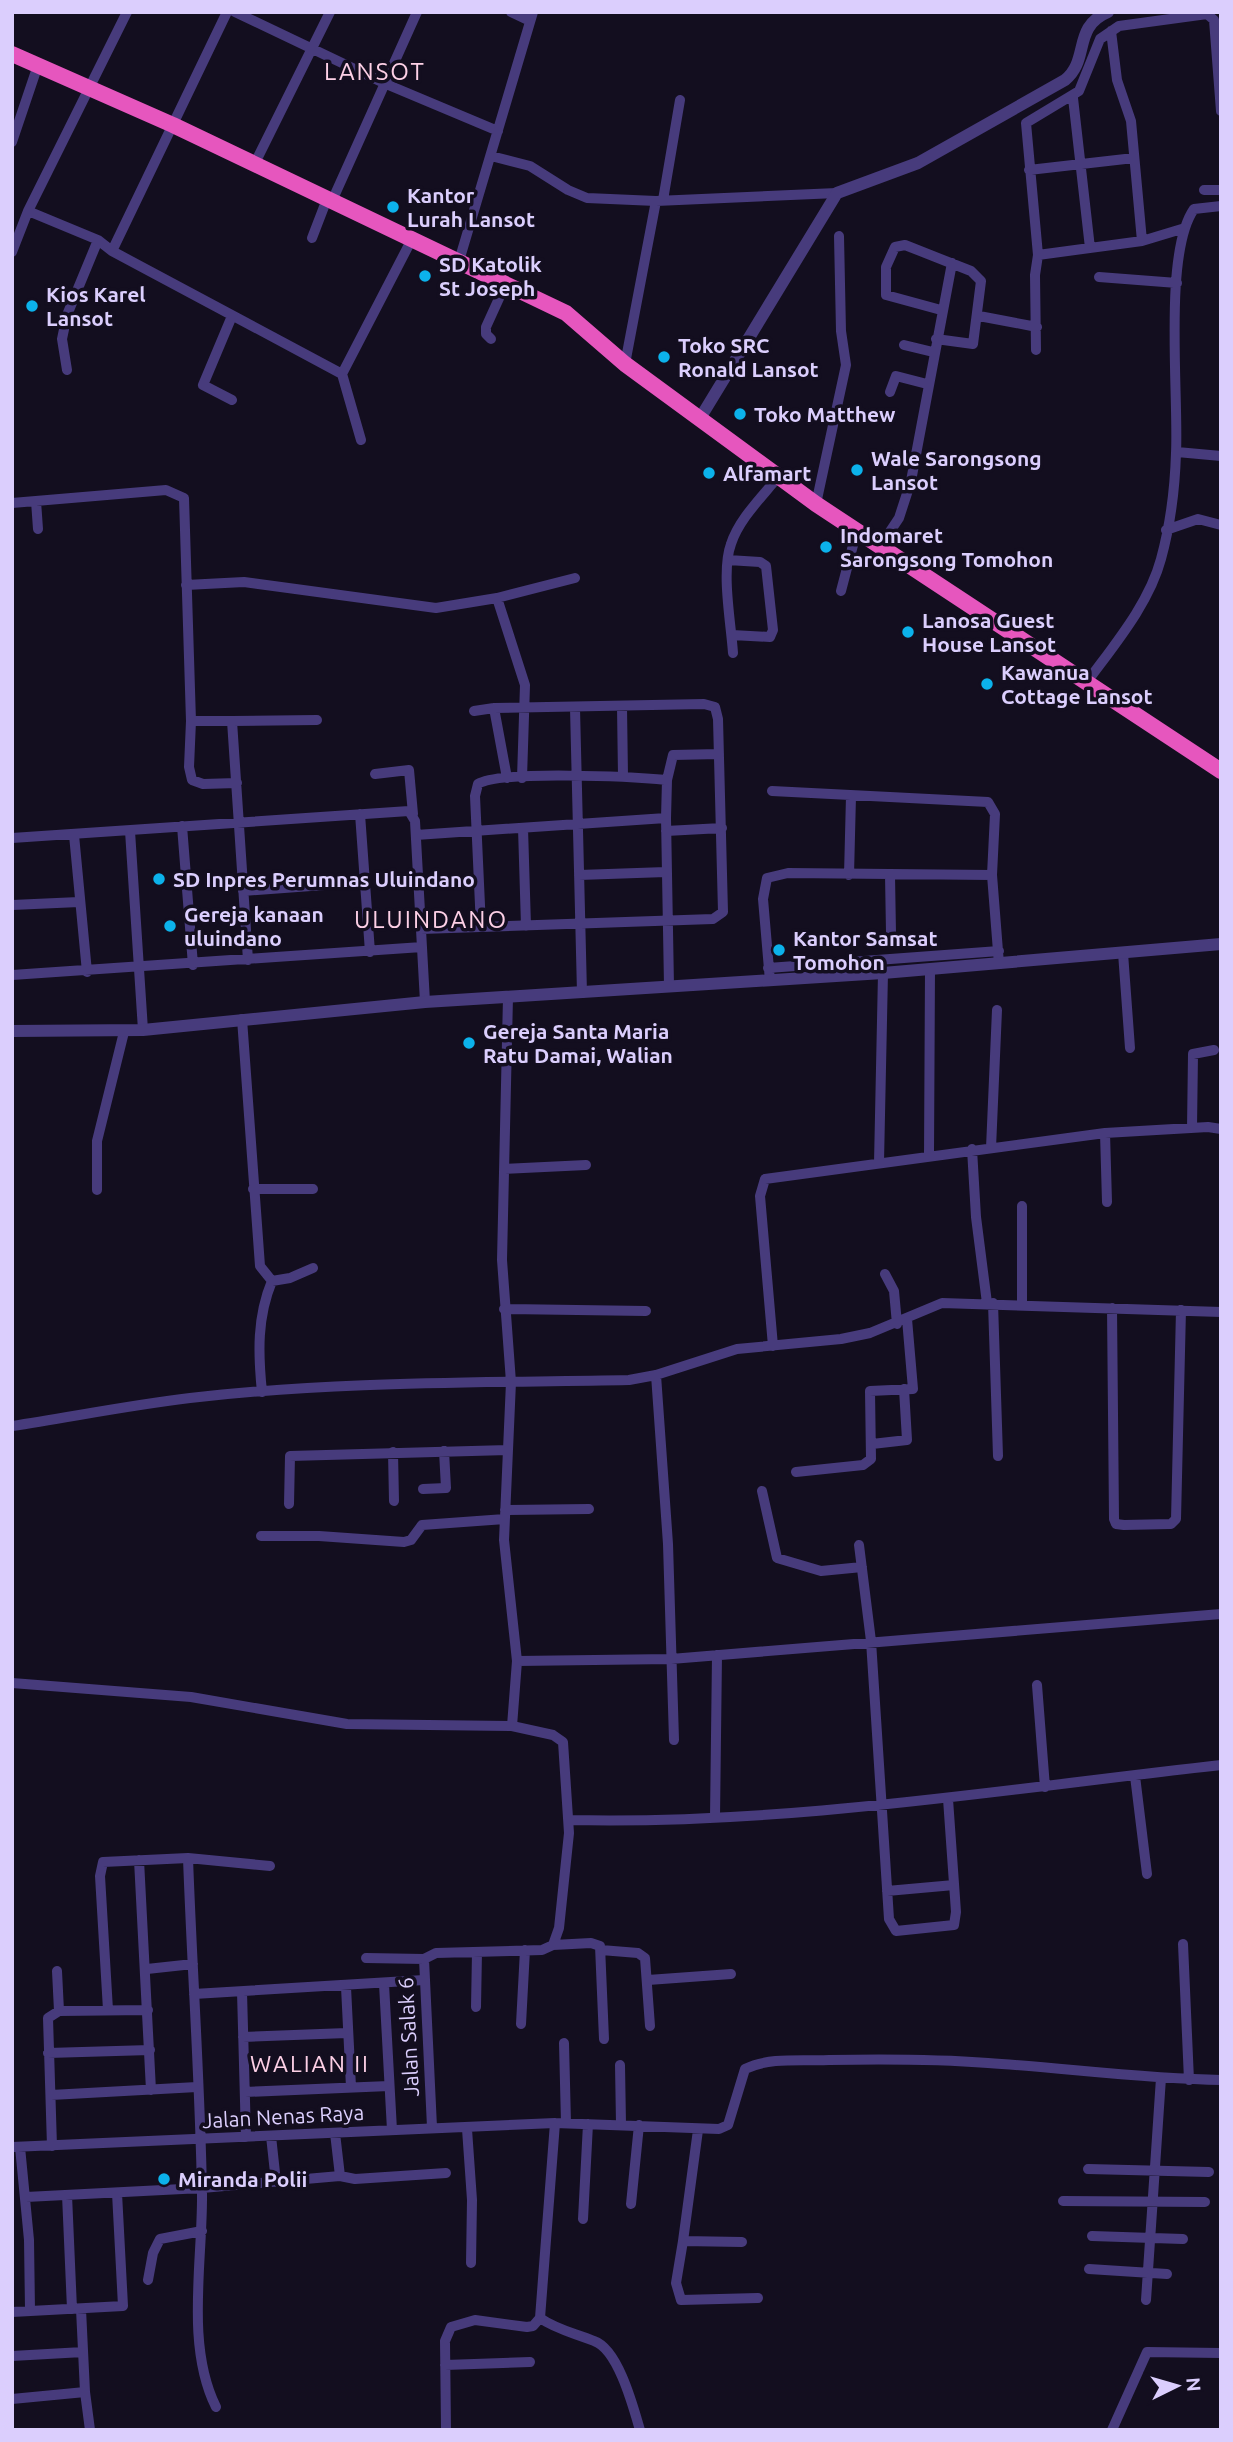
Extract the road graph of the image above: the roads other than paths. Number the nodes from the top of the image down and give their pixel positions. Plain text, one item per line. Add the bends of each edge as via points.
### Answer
1 (127, 12) edge
2 (226, 12) edge
3 (235, 12) edge
4 (330, 12) edge
5 (417, 12) edge
6 (512, 12) edge
7 (1108, 12) edge
8 (531, 17) edge
9 (1111, 32) junction
10 (311, 48) junction
11 (12, 54) edge
12 (38, 65) junction
13 (386, 84) junction
14 (92, 87) junction
15 (1073, 98) junction
16 (680, 100) dead end
17 (1221, 111) edge
18 (173, 125) junction
19 (498, 131) junction
20 (12, 142) edge
21 (491, 156) junction
22 (1134, 158) junction
23 (254, 165) junction
24 (1081, 166) junction
25 (1029, 170) junction
26 (1204, 190) dead end
27 (1221, 190) edge
28 (837, 193) junction
29 (330, 200) junction
30 (659, 201) junction
31 (1221, 206) edge
32 (28, 211) junction
33 (1185, 228) junction
34 (839, 236) dead end
35 (413, 237) junction
36 (312, 238) dead end
37 (98, 240) junction
38 (1142, 241) junction
39 (1090, 247) junction
40 (112, 251) junction
41 (12, 252) edge
42 (1038, 255) junction
43 (459, 261) junction
44 (952, 263) junction
45 (1099, 277) dead end
46 (506, 283) junction
47 (1177, 283) junction
48 (942, 310) junction
49 (232, 316) junction
50 (979, 316) junction
51 (1037, 327) junction
52 (491, 339) dead end
53 (936, 339) junction
54 (904, 345) dead end
55 (1036, 350) dead end
56 (933, 352) junction
57 (625, 364) junction
58 (67, 370) dead end
59 (342, 374) junction
60 (927, 384) junction
61 (890, 392) dead end
62 (232, 400) dead end
63 (699, 420) junction
64 (361, 440) dead end
65 (1177, 452) junction
66 (1221, 456) edge
67 (778, 477) junction
68 (36, 501) junction
69 (12, 503) edge
70 (816, 504) junction
71 (1221, 525) edge
72 (38, 529) dead end
73 (858, 530) junction
74 (1166, 530) junction
75 (881, 545) junction
76 (728, 560) junction
77 (575, 578) dead end
78 (186, 585) junction
79 (841, 592) dead end
80 (498, 598) junction
81 (732, 635) junction
82 (733, 653) dead end
83 (1087, 682) junction
84 (523, 706) junction
85 (622, 707) junction
86 (494, 708) junction
87 (575, 708) junction
88 (474, 711) dead end
89 (317, 720) dead end
90 (232, 721) junction
91 (191, 722) junction
92 (719, 754) junction
93 (1221, 771) edge
94 (375, 774) dead end
95 (623, 776) junction
96 (575, 777) junction
97 (507, 778) junction
98 (522, 778) junction
99 (667, 780) junction
100 (237, 783) junction
101 (772, 791) dead end
102 (851, 796) junction
103 (360, 814) junction
104 (413, 814) junction
105 (666, 818) junction
106 (239, 821) junction
107 (182, 826) junction
108 (577, 826) junction
109 (523, 828) junction
110 (722, 828) junction
111 (130, 831) junction
112 (478, 831) junction
113 (666, 831) junction
114 (74, 835) junction
115 (416, 835) junction
116 (12, 838) edge
117 (666, 872) junction
118 (579, 875) junction
119 (849, 875) junction
120 (890, 875) junction
121 (992, 876) junction
122 (365, 882) junction
123 (243, 891) junction
124 (79, 902) junction
125 (12, 905) edge
126 (667, 921) junction
127 (580, 924) junction
128 (480, 926) junction
129 (526, 926) junction
130 (421, 929) junction
131 (891, 933) dead end
132 (1221, 944) edge
133 (422, 947) junction
134 (370, 952) junction
135 (1123, 953) junction
136 (999, 957) junction
137 (248, 960) junction
138 (193, 965) junction
139 (139, 968) junction
140 (930, 970) junction
141 (87, 972) junction
142 (883, 974) junction
143 (12, 975) edge
144 (769, 975) junction
145 (669, 986) junction
146 (582, 993) junction
147 (508, 997) junction
148 (425, 1002) junction
149 (997, 1010) dead end
150 (242, 1019) junction
151 (143, 1030) junction
152 (12, 1031) edge
153 (124, 1032) junction
154 (1130, 1048) dead end
155 (1214, 1050) dead end
156 (1192, 1128) junction
157 (1221, 1129) edge
158 (1105, 1133) junction
159 (991, 1148) junction
160 (972, 1149) junction
161 (929, 1155) junction
162 (879, 1163) junction
163 (586, 1166) dead end
164 (505, 1169) junction
165 (97, 1189) dead end
166 (253, 1189) junction
167 (313, 1189) dead end
168 (1107, 1202) dead end
169 (1022, 1206) dead end
170 (313, 1268) dead end
171 (885, 1274) dead end
172 (272, 1281) junction
173 (990, 1303) junction
174 (1022, 1306) junction
175 (1112, 1308) junction
176 (505, 1309) junction
177 (1181, 1310) junction
178 (646, 1311) dead end
179 (1221, 1312) edge
180 (902, 1321) junction
181 (773, 1346) junction
182 (656, 1375) junction
183 (511, 1382) junction
184 (904, 1389) junction
185 (262, 1392) junction
186 (12, 1426) edge
187 (872, 1444) junction
188 (508, 1450) junction
189 (444, 1451) junction
190 (393, 1452) junction
191 (998, 1456) dead end
192 (796, 1472) dead end
193 (423, 1489) dead end
194 (762, 1491) dead end
195 (394, 1500) dead end
196 (289, 1504) dead end
197 (589, 1508) dead end
198 (505, 1515) junction
199 (261, 1536) dead end
200 (859, 1545) dead end
201 (862, 1567) junction
202 (1221, 1614) edge
203 (871, 1641) junction
204 (717, 1655) junction
205 (671, 1659) junction
206 (517, 1661) junction
207 (12, 1683) edge
208 (1037, 1685) dead end
209 (512, 1726) junction
210 (674, 1740) dead end
211 (1221, 1765) edge
212 (1135, 1776) junction
213 (1045, 1787) junction
214 (948, 1799) junction
215 (880, 1807) junction
216 (715, 1818) junction
217 (569, 1820) junction
218 (188, 1858) junction
219 (139, 1860) junction
220 (270, 1867) dead end
221 (1147, 1874) dead end
222 (954, 1885) junction
223 (887, 1891) junction
224 (1183, 1944) dead end
225 (553, 1945) junction
226 (525, 1950) junction
227 (601, 1950) junction
228 (477, 1952) junction
229 (366, 1958) dead end
230 (424, 1959) junction
231 (193, 1964) junction
232 (147, 1969) junction
233 (57, 1971) dead end
234 (730, 1974) dead end
235 (424, 1980) junction
236 (648, 1980) junction
237 (383, 1984) junction
238 (346, 1987) junction
239 (242, 1992) junction
240 (194, 1994) junction
241 (476, 2007) dead end
242 (108, 2010) junction
243 (148, 2010) junction
244 (59, 2011) junction
245 (521, 2024) dead end
246 (650, 2026) dead end
247 (347, 2033) junction
248 (243, 2036) junction
249 (604, 2039) dead end
250 (564, 2043) dead end
251 (150, 2050) junction
252 (48, 2053) junction
253 (620, 2065) dead end
254 (1161, 2078) junction
255 (1189, 2080) junction
256 (1221, 2080) edge
257 (389, 2086) junction
258 (197, 2087) junction
259 (351, 2087) junction
260 (151, 2090) junction
261 (245, 2092) junction
262 (51, 2095) junction
263 (555, 2123) junction
264 (566, 2123) junction
265 (588, 2124) junction
266 (621, 2124) junction
267 (639, 2125) junction
268 (432, 2127) junction
269 (467, 2129) junction
270 (393, 2130) junction
271 (698, 2130) junction
272 (335, 2133) junction
273 (271, 2136) junction
274 (246, 2137) junction
275 (200, 2140) junction
276 (52, 2146) junction
277 (16, 2147) edge
278 (1088, 2169) dead end
279 (1156, 2171) junction
280 (446, 2172) dead end
281 (1209, 2172) dead end
282 (340, 2176) junction
283 (275, 2182) junction
284 (202, 2189) junction
285 (117, 2193) junction
286 (67, 2195) junction
287 (26, 2197) junction
288 (1063, 2201) dead end
289 (1154, 2202) junction
290 (1205, 2202) dead end
291 (631, 2204) dead end
292 (583, 2219) dead end
293 (202, 2231) junction
294 (1092, 2236) dead end
295 (1151, 2239) junction
296 (1183, 2239) dead end
297 (682, 2241) junction
298 (742, 2242) dead end
299 (471, 2263) dead end
300 (1089, 2269) dead end
301 (1148, 2274) junction
302 (1167, 2274) dead end
303 (148, 2280) dead end
304 (758, 2298) dead end
305 (1146, 2301) dead end
306 (76, 2309) junction
307 (30, 2311) junction
308 (12, 2312) edge
309 (540, 2318) junction
310 (83, 2352) junction
311 (1221, 2353) edge
312 (12, 2356) edge
313 (530, 2362) dead end
314 (445, 2365) junction
315 (85, 2392) junction
316 (12, 2399) edge
317 (216, 2407) dead end
318 (90, 2430) edge
319 (446, 2430) edge
320 (640, 2430) edge
321 (1112, 2430) edge

1 - 14 street
2 - 18 street
3 - 10 street
4 - 10 street
5 - 13 street
6 - 8 street
7 - 28 street via 1088,26 1074,71 1065,80 918,163
8 - 19 street
9 - 15 street via 1098,44 1085,82
9 - 17 street via 1130,24 1210,14
9 - 22 street via 1117,80 1131,121
10 - 13 street
10 - 23 street
11 - 12 highway
12 - 14 highway
12 - 20 street
13 - 19 street
13 - 29 street
14 - 18 highway
14 - 32 street
15 - 24 street
15 - 25 street via 1027,123
16 - 30 street
18 - 23 highway
18 - 40 street
19 - 21 street
21 - 30 street via 530,166 587,198
21 - 43 street
22 - 24 street
22 - 38 street
23 - 29 highway
24 - 25 street
24 - 39 street
25 - 42 street
26 - 27 street
28 - 30 street
28 - 63 street
29 - 35 highway
29 - 36 street
30 - 57 street
31 - 33 street via 1194,209
32 - 37 street
32 - 41 street
33 - 38 street
33 - 47 street
34 - 70 street via 846,365
35 - 43 highway
35 - 59 street
37 - 40 street
37 - 58 street via 67,315 62,339
38 - 39 street
39 - 42 street
40 - 49 street
42 - 51 street
43 - 46 highway
44 - 48 street
44 - 48 street via 901,245 895,247 886,267 888,297
44 - 50 street via 981,281
45 - 47 street
46 - 52 street via 486,327
46 - 57 highway via 566,313
47 - 65 street
48 - 53 street
49 - 59 street
49 - 62 street via 203,382
50 - 51 street
50 - 53 street via 971,346
51 - 55 street
53 - 56 street
54 - 56 street
56 - 60 street
57 - 63 highway
59 - 64 street
60 - 61 street via 896,376
60 - 75 street via 906,500
63 - 67 highway
65 - 66 street
65 - 74 street
67 - 70 highway
67 - 76 street via 736,532
68 - 69 street
68 - 72 street
68 - 78 street via 166,491 181,495 187,512
70 - 73 highway
71 - 74 street via 1198,519
73 - 75 highway
73 - 79 street
74 - 83 street via 1150,588
75 - 83 highway
76 - 81 street
76 - 81 street via 766,566 773,630 769,637
77 - 80 street
78 - 80 street via 244,582 436,608
78 - 91 street
80 - 84 street via 523,676
81 - 82 street
83 - 93 highway
84 - 86 street
84 - 87 street
84 - 98 street
85 - 87 street
85 - 92 street via 712,705 717,711
85 - 95 street
86 - 88 street
86 - 97 street
87 - 96 street
89 - 90 street
90 - 91 street
90 - 100 street
91 - 100 street via 192,780
92 - 99 street via 673,755
92 - 110 street
94 - 104 street via 409,770
95 - 96 street
95 - 99 street
96 - 98 street
96 - 108 street
97 - 98 street
97 - 112 street via 478,785
99 - 105 street
100 - 106 street
101 - 102 street
102 - 119 street
102 - 121 street via 988,802 995,814
103 - 104 street via 405,810
103 - 106 street
103 - 122 street
104 - 115 street
105 - 108 street
105 - 113 street
106 - 107 street
106 - 123 street
107 - 111 street
107 - 138 street
108 - 109 street
108 - 118 street
109 - 112 street
109 - 129 street
110 - 113 street
110 - 126 street via 721,916
111 - 114 street
111 - 139 street
112 - 115 street
112 - 128 street
113 - 117 street
114 - 116 street
114 - 124 street
115 - 130 street
117 - 118 street
117 - 126 street
118 - 127 street
119 - 120 street
119 - 144 street via 788,873 767,878 763,899
120 - 121 street
120 - 131 street
121 - 136 street
122 - 123 street
122 - 134 street
123 - 137 street
124 - 125 street
124 - 141 street
126 - 127 street
126 - 145 street
127 - 129 street
127 - 146 street
128 - 129 street
128 - 130 street
130 - 133 street
132 - 135 street
133 - 134 street
133 - 148 street
134 - 137 street
135 - 136 street
135 - 154 street
136 - 140 street
136 - 144 street
137 - 138 street
138 - 139 street
139 - 141 street
139 - 151 street
140 - 142 street
140 - 161 street
141 - 143 street
142 - 144 street
142 - 162 street
144 - 145 street
145 - 146 street
146 - 147 street
147 - 148 street
147 - 164 street
148 - 150 street
149 - 159 street
150 - 151 street
150 - 166 street
151 - 153 street
152 - 153 street
153 - 165 street via 97,1141
155 - 156 street via 1193,1054
156 - 157 street
156 - 158 street
158 - 159 street
158 - 168 street
159 - 160 street
160 - 161 street
160 - 173 street via 976,1217
161 - 162 street
162 - 181 street via 773,1176 762,1182
163 - 164 street
164 - 176 street
166 - 167 street
166 - 172 street via 260,1266
169 - 174 street
170 - 172 street
171 - 180 street
172 - 185 street via 262,1312 258,1349
173 - 174 street
173 - 180 street via 942,1303
173 - 191 street
174 - 175 street
175 - 177 street
175 - 177 street via 1114,1519 1124,1525 1171,1524 1176,1519
176 - 178 street
176 - 183 street
177 - 179 street
180 - 181 street via 841,1339
180 - 184 street via 914,1386
181 - 182 street via 719,1354
182 - 183 street via 629,1380
182 - 205 street
183 - 185 street via 442,1381
183 - 188 street
184 - 187 street via 907,1440
184 - 187 street via 870,1391
185 - 186 street via 189,1398
187 - 192 street via 871,1459 863,1465
188 - 189 street
188 - 198 street
189 - 190 street
189 - 193 street via 446,1488
190 - 195 street
190 - 196 street via 290,1456
194 - 201 street via 777,1558 821,1571
197 - 198 street
198 - 199 street via 422,1525 404,1542
198 - 206 street via 506,1579
200 - 201 street
201 - 203 street
202 - 203 street
203 - 204 street
203 - 215 street
204 - 205 street
204 - 216 street
205 - 206 street
205 - 210 street
206 - 209 street
207 - 209 street via 191,1697 347,1724
208 - 213 street
209 - 217 street via 553,1735 563,1742
211 - 212 street
212 - 213 street
212 - 221 street
213 - 214 street
214 - 215 street
214 - 222 street
215 - 216 street
215 - 223 street
216 - 217 street
217 - 225 street via 559,1928
218 - 219 street
218 - 220 street
218 - 231 street
219 - 232 street
219 - 242 street via 109,1861 100,1867
222 - 223 street
222 - 223 street via 956,1920 951,1928 896,1931 890,1924
224 - 255 street
225 - 226 street, Jalan Salak 6
225 - 227 street, Jalan Salak 6 via 591,1943
226 - 228 street, Jalan Salak 6
226 - 245 street
227 - 236 street, Jalan Salak 6 via 642,1955
227 - 249 street
228 - 230 street, Jalan Salak 6 via 436,1952
228 - 241 street
229 - 230 street
230 - 235 street, Jalan Salak 6
231 - 232 street
231 - 240 street
232 - 243 street
233 - 244 street
234 - 236 street
235 - 237 street
235 - 268 street, Jalan Salak 6
236 - 246 street
237 - 238 street
237 - 257 street
238 - 239 street
238 - 247 street
239 - 240 street
239 - 248 street
240 - 258 street
242 - 243 street
242 - 244 street
243 - 251 street
244 - 252 street via 48,2018
247 - 248 street
247 - 259 street
248 - 261 street
250 - 264 street
251 - 252 street
251 - 260 street
252 - 262 street
253 - 266 street
254 - 255 street
254 - 271 street via 986,2063 873,2059 757,2063 740,2077 728,2125
254 - 279 street
255 - 256 street
257 - 259 street
257 - 270 street
258 - 260 street
258 - 275 street
259 - 261 street
260 - 262 street
261 - 274 street
262 - 276 street
263 - 264 street, Jalan Nenas Raya
263 - 269 street, Jalan Nenas Raya
263 - 309 street
264 - 265 street, Jalan Nenas Raya
265 - 266 street, Jalan Nenas Raya
265 - 292 street
266 - 267 street, Jalan Nenas Raya
267 - 271 street, Jalan Nenas Raya
267 - 291 street
268 - 269 street, Jalan Nenas Raya
268 - 270 street, Jalan Nenas Raya
269 - 299 street
270 - 272 street, Jalan Nenas Raya
271 - 297 street
272 - 273 street, Jalan Nenas Raya
272 - 282 street
273 - 274 street, Jalan Nenas Raya
273 - 283 street
274 - 275 street, Jalan Nenas Raya
275 - 276 street, Jalan Nenas Raya
275 - 284 street
276 - 277 street, Jalan Nenas Raya
277 - 287 street
278 - 279 street
279 - 281 street
279 - 289 street
280 - 282 street via 355,2179
282 - 283 street
283 - 284 street
284 - 285 street
284 - 293 street
285 - 286 street
285 - 306 street via 123,2306
286 - 287 street
286 - 306 street
287 - 307 street
288 - 289 street
289 - 290 street
289 - 295 street
293 - 303 street via 160,2239
293 - 317 street via 201,2364 204,2384
294 - 295 street
295 - 296 street
295 - 301 street
297 - 298 street
297 - 304 street via 676,2283 681,2300
300 - 301 street
301 - 302 street
301 - 305 street
306 - 307 street
306 - 310 street
307 - 308 street
309 - 314 street via 527,2327 475,2319 458,2323 446,2334
309 - 320 street via 564,2332 597,2341 614,2356
310 - 312 street
310 - 315 street
311 - 321 street via 1147,2352
313 - 314 street
314 - 319 street
315 - 316 street
315 - 318 street

